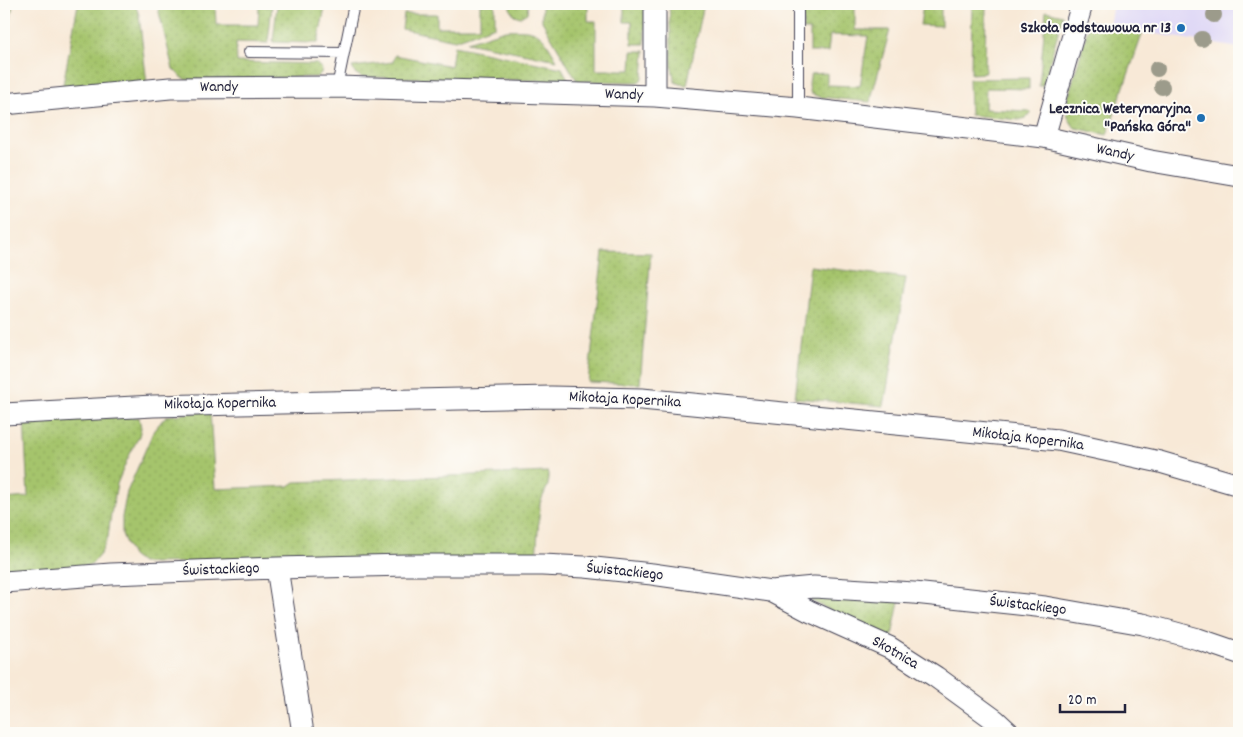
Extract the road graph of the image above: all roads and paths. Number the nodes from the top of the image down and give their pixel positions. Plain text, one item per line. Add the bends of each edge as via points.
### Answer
1 (354, 4) edge
2 (655, 4) edge
3 (798, 4) edge
4 (1082, 4) edge
5 (249, 52) dead end
6 (344, 54) junction
7 (337, 86) junction
8 (655, 96) junction
9 (4, 104) edge
10 (798, 108) junction
11 (1044, 137) junction
12 (1239, 176) edge
13 (4, 414) edge
14 (1239, 484) edge
15 (278, 568) junction
16 (4, 582) edge
17 (770, 591) junction
18 (1239, 653) edge
19 (303, 733) edge
20 (1009, 733) edge

1 - 6 lane
2 - 8 street
3 - 10 lane
4 - 11 street
5 - 6 lane
6 - 7 lane
7 - 8 street, Wandy
7 - 9 street, Wandy via 170,88
8 - 10 street, Wandy
10 - 11 street, Wandy
11 - 12 street, Wandy via 1151,161
13 - 14 street, Mikołaja Kopernika via 153,406 551,397 642,399 1058,440 1160,462
15 - 16 street, Świstackiego via 111,574
15 - 17 street, Świstackiego via 407,565 585,567
15 - 19 street
17 - 18 street, Świstackiego via 814,587 914,593 1045,607 1144,624
17 - 20 street, Skotnica via 890,647

